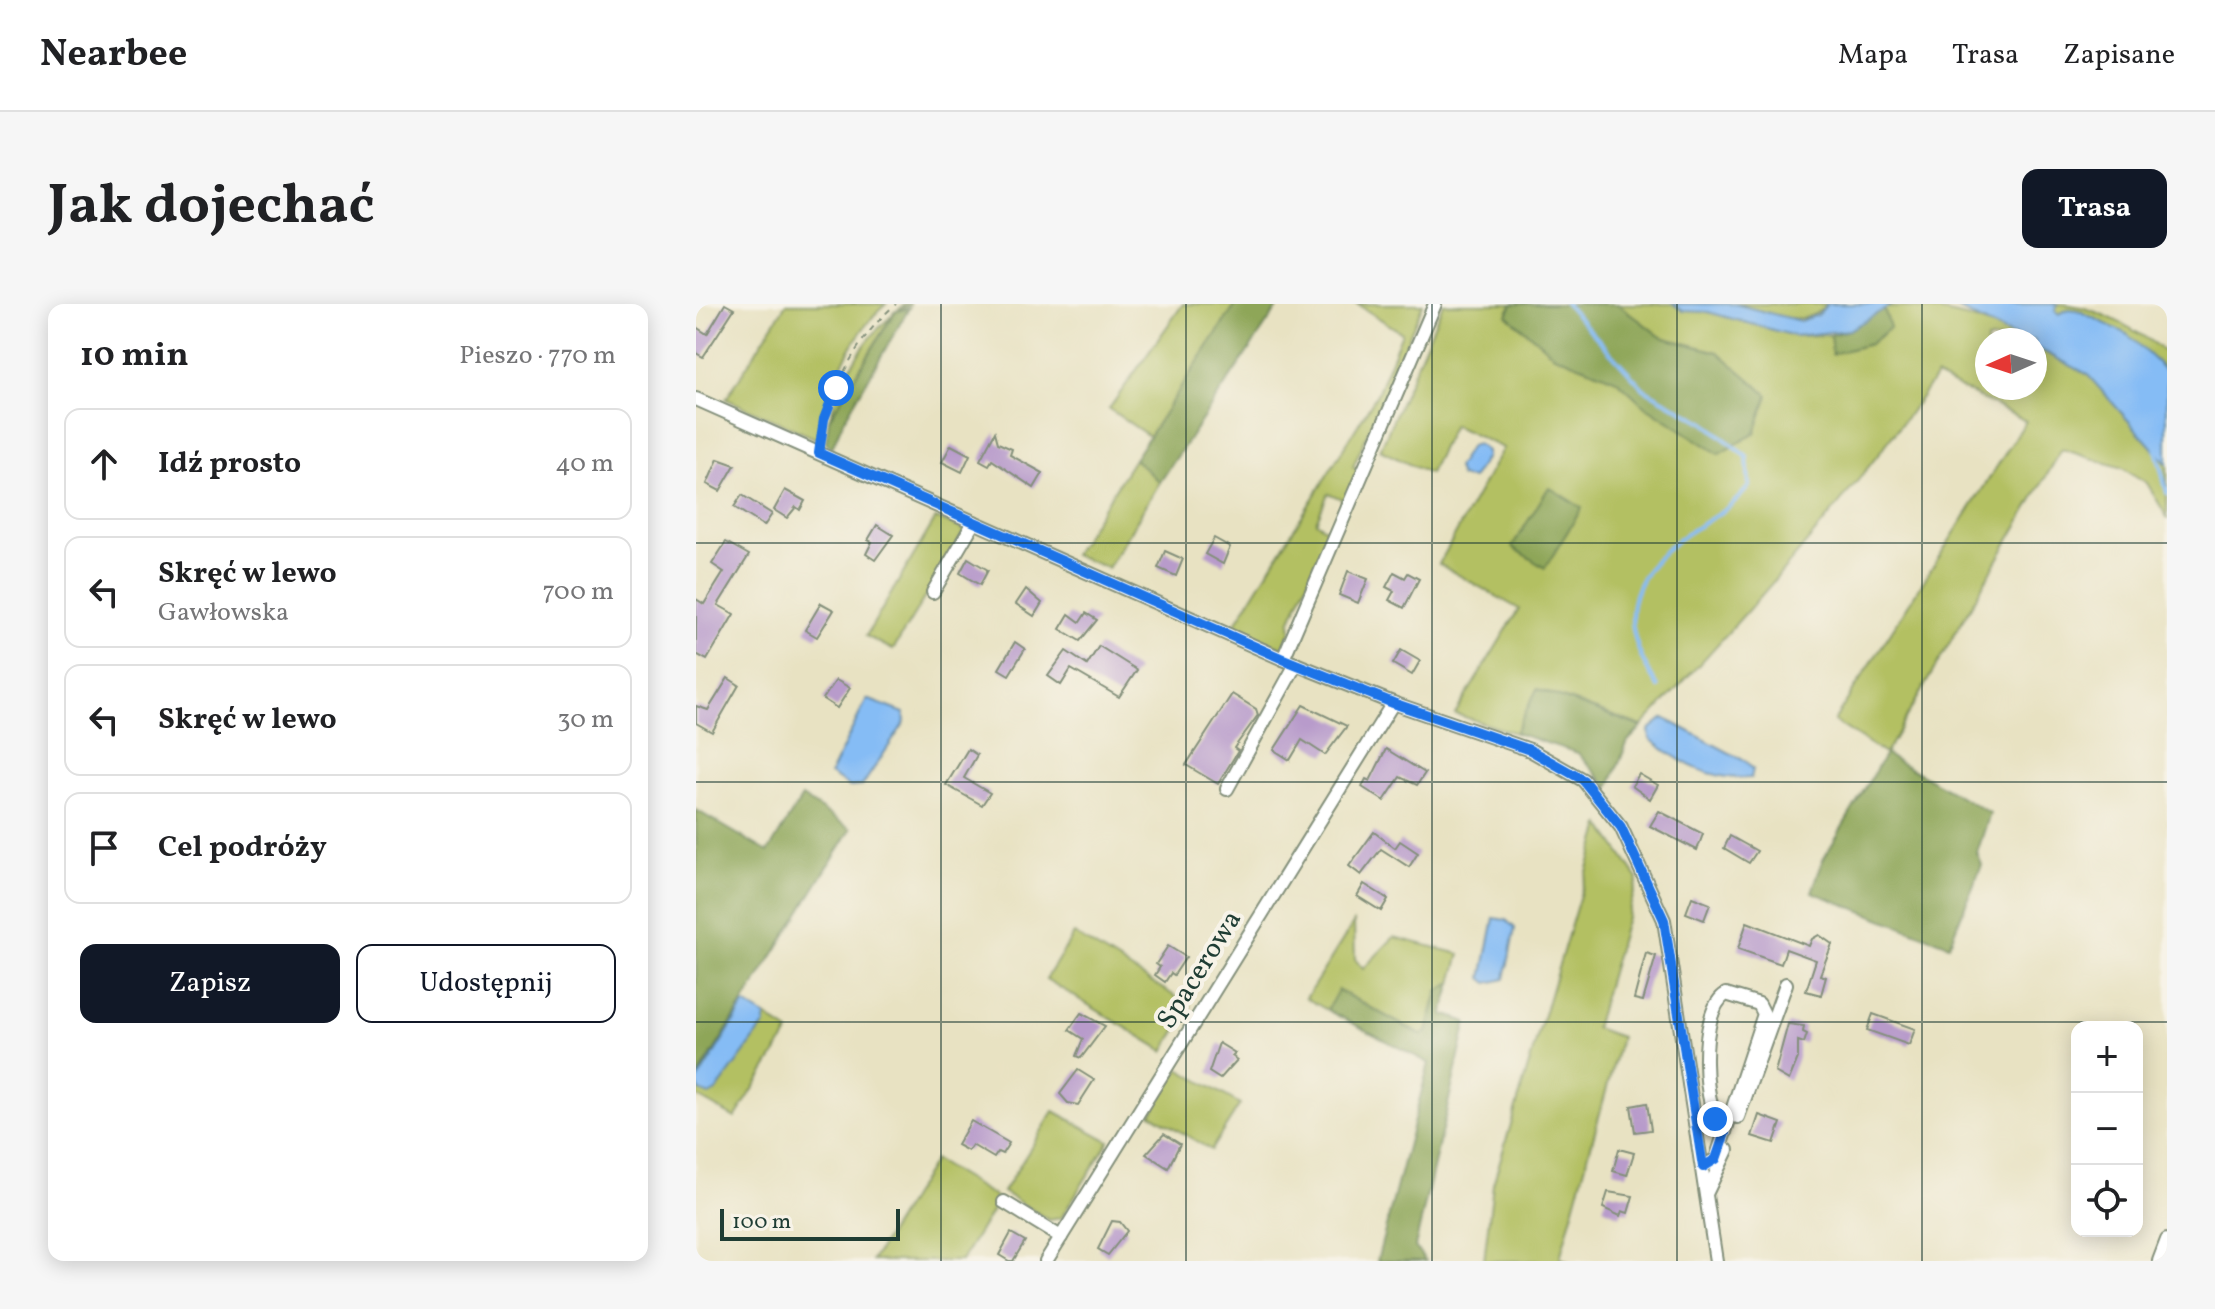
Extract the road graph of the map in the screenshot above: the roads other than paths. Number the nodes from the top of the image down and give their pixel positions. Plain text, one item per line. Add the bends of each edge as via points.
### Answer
1 (1435, 304) edge
2 (698, 404) edge
3 (974, 522) junction
4 (933, 592) dead end
5 (1283, 659) junction
6 (1296, 664) junction
7 (1393, 703) junction
8 (1227, 789) dead end
9 (1786, 984) dead end
10 (1725, 1133) junction
11 (1703, 1167) junction
12 (1706, 1194) junction
13 (1004, 1202) dead end
14 (1061, 1237) junction
15 (2167, 1240) edge
16 (1046, 1261) edge
17 (1716, 1261) edge
18 (2159, 1261) edge

1 - 5 street
2 - 3 street
3 - 4 street
3 - 5 street
5 - 6 street
6 - 7 street
6 - 8 street
7 - 11 street via 1551,760 1583,780 1621,827 1664,920
7 - 14 street, Spacerowa
9 - 12 street via 1720,1169
10 - 10 street via 1764,1014 1759,1004 1726,994 1715,1006 1704,1047 1715,1119
10 - 11 street via 1716,1159
11 - 12 street
12 - 17 street
13 - 14 street
14 - 16 street, Spacerowa
15 - 18 street

